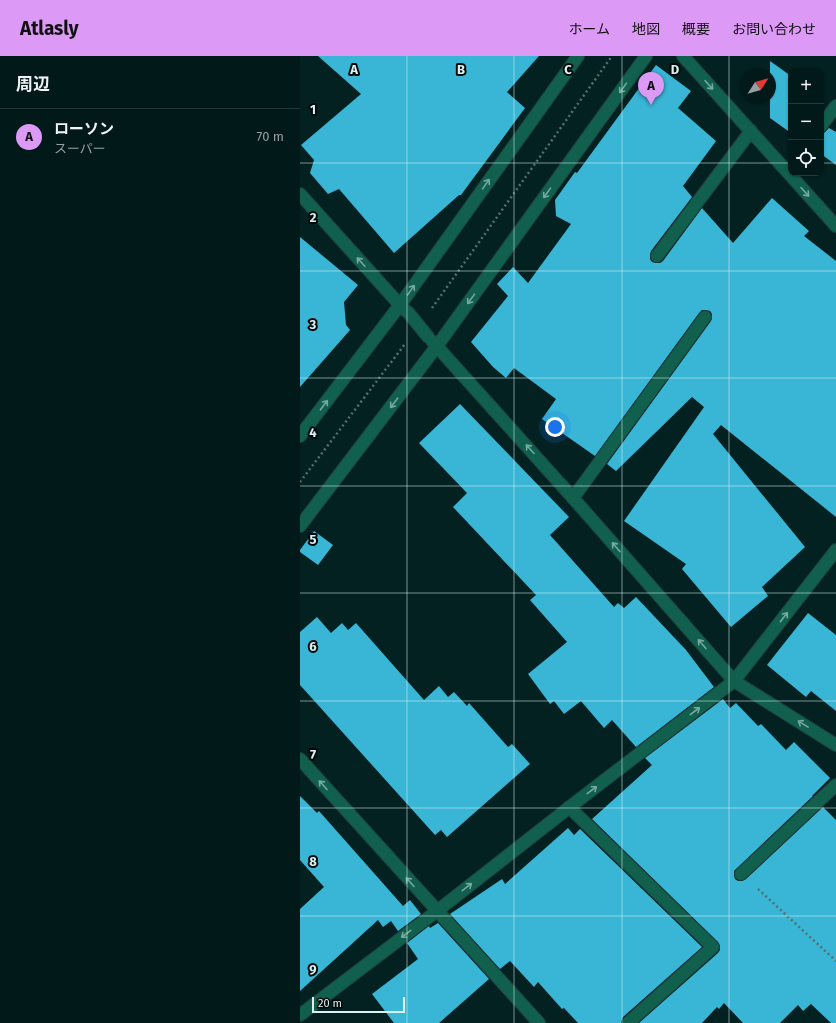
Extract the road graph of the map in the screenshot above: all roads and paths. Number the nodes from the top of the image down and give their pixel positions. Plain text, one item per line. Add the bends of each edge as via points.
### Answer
1 (578, 56) edge
2 (612, 56) edge
3 (646, 56) edge
4 (683, 56) edge
5 (836, 106) edge
6 (824, 122) edge
7 (751, 132) junction
8 (788, 168) edge
9 (795, 176) edge
10 (300, 194) edge
11 (836, 226) edge
12 (657, 256) dead end
13 (403, 308) junction
14 (705, 318) dead end
15 (419, 326) junction
16 (433, 342) junction
17 (300, 436) edge
18 (300, 482) edge
19 (573, 498) junction
20 (300, 526) edge
21 (836, 550) edge
22 (734, 681) junction
23 (836, 745) edge
24 (300, 759) edge
25 (836, 785) edge
26 (569, 807) junction
27 (741, 874) joint
28 (437, 911) junction
29 (836, 961) edge
30 (300, 1015) edge
31 (539, 1023) edge
32 (628, 1023) edge

13 -> 1 street
2 - 15 path
3 -> 16 street
4 -> 7 street
5 - 6 street
7 - 8 street
7 - 12 street
9 -> 11 street
13 -> 10 street
13 - 15 street, bridge
17 -> 13 street
14 - 19 street
15 - 16 street, bridge
15 - 18 path
19 -> 16 street
16 -> 20 street
22 -> 19 street
22 -> 21 street
23 -> 22 street
26 -> 22 street
28 -> 24 street
25 - 27 street
28 -> 26 street
26 - 32 street via 713,947
27 - 29 path
28 -> 30 street
28 - 31 street

